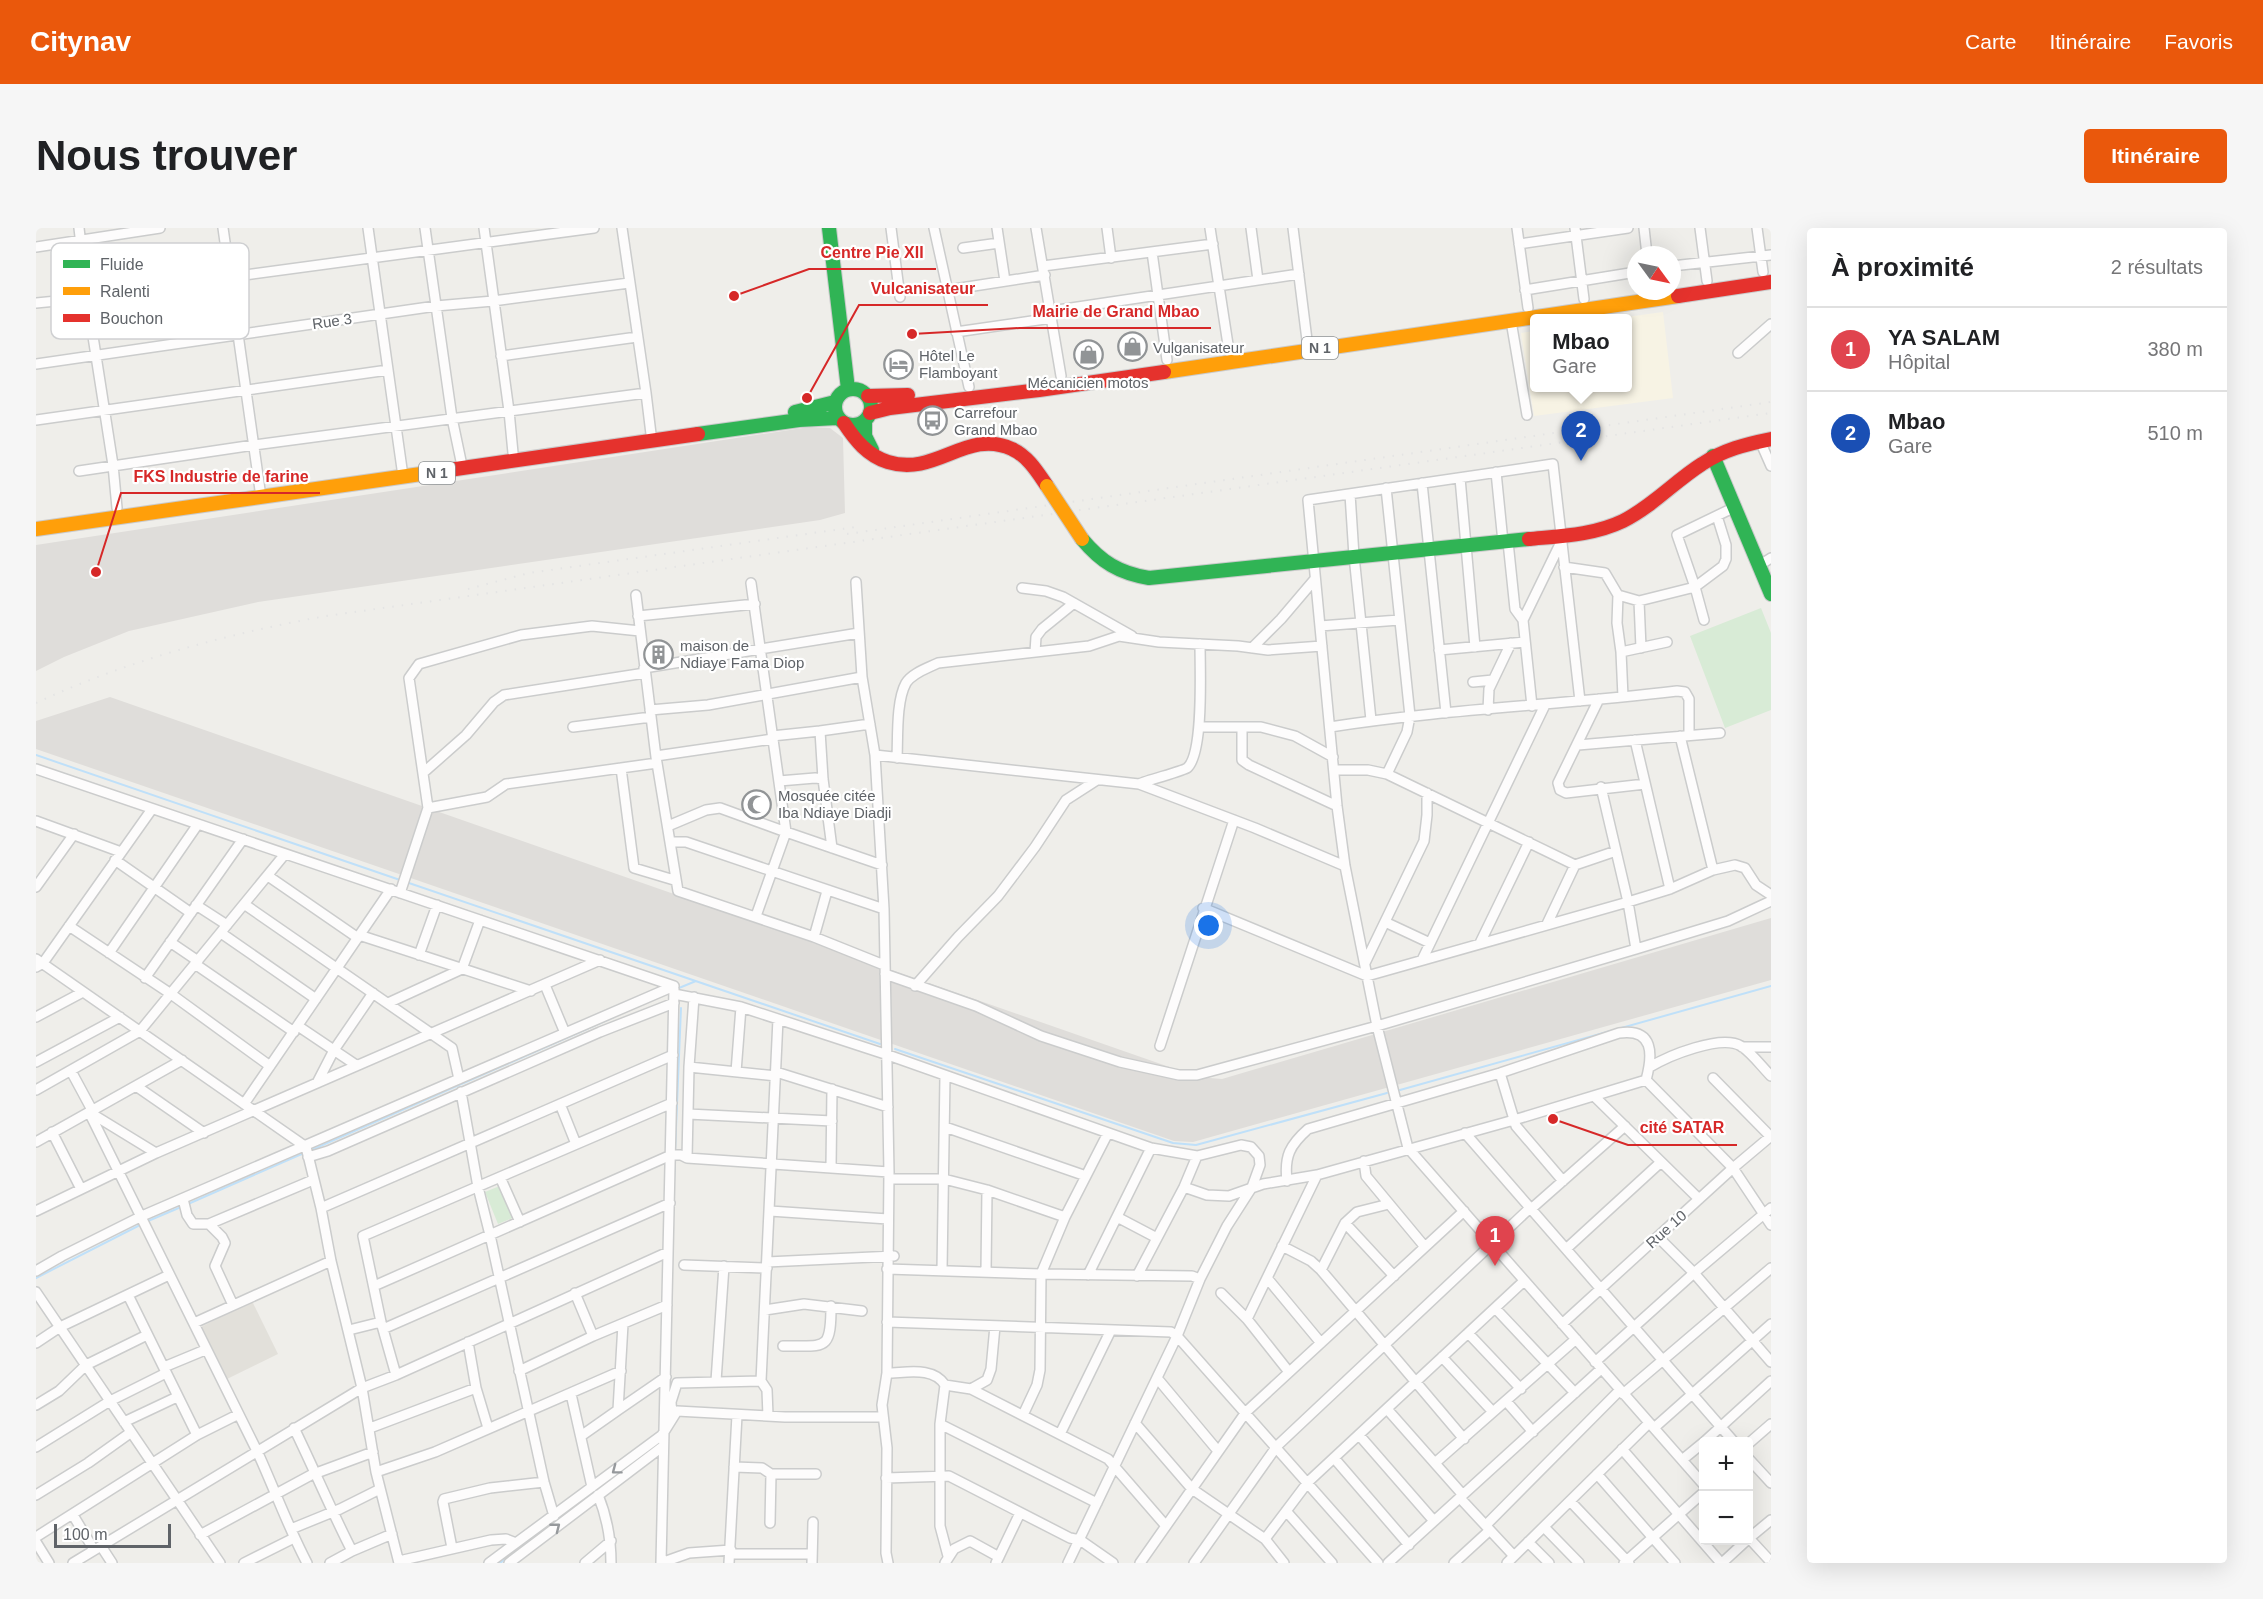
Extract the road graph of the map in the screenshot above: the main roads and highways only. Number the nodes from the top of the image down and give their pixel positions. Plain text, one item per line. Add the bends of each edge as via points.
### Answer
1 (830, 228) edge
2 (1768, 275) edge
3 (1681, 285) edge
4 (1627, 293) edge
5 (1550, 314) edge
6 (1530, 318) edge
7 (848, 389) junction
8 (868, 396) junction
9 (835, 402) junction
10 (867, 417) junction
11 (841, 421) junction
12 (1766, 440) edge
13 (1713, 456) junction
14 (879, 458) junction
15 (36, 520) edge
16 (36, 529) edge
17 (1765, 561) edge
18 (1771, 594) edge

1 - 7 main road
2 - 3 main road
2 - 5 main road, N 1
4 - 8 main road, N 1 via 1061,376 890,397
6 - 10 main road, N 1 via 1039,390 890,408
7 - 8 main road, N 1 via 861,390
7 - 9 main road
8 - 10 main road via 871,405
9 - 11 main road via 834,409
9 - 15 main road, N 1 via 651,434
10 - 11 main road, N 1 via 853,426
10 - 14 main road via 866,442
11 - 14 main road via 862,449
11 - 16 main road, N 1 via 799,420
12 - 13 main road
13 - 14 main road, bridge via 1631,517 1610,527 1561,539 1165,577 1142,577 1104,564 1025,458 1012,449 998,444 972,445 912,467 895,466
13 - 17 main road
17 - 18 main road

